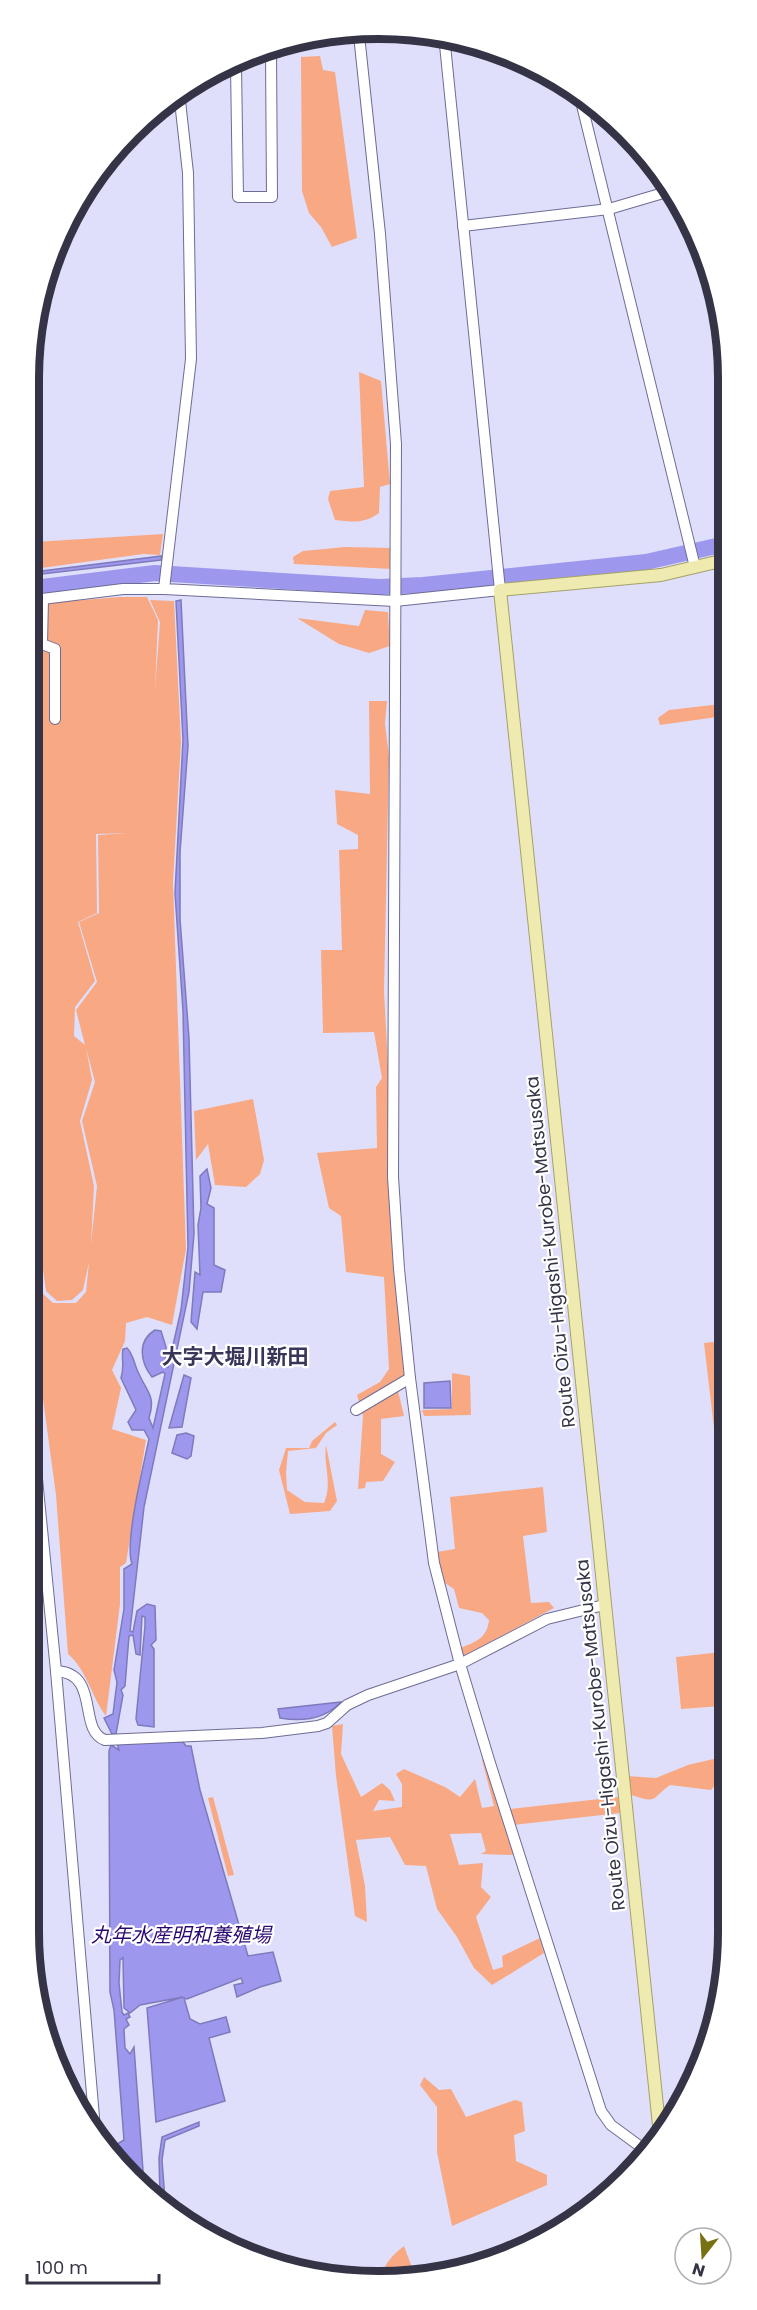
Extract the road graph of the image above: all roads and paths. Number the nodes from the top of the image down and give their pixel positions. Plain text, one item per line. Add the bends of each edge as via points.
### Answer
1 (360, 40) edge
2 (445, 46) edge
3 (271, 56) edge
4 (236, 71) edge
5 (180, 103) edge
6 (583, 107) edge
7 (663, 193) edge
8 (609, 209) junction
9 (463, 226) junction
10 (718, 561) edge
11 (695, 564) junction
12 (164, 587) junction
13 (500, 587) junction
14 (396, 597) junction
15 (39, 599) edge
16 (39, 610) edge
17 (55, 719) dead end
18 (410, 1378) junction
19 (356, 1410) dead end
20 (39, 1499) edge
21 (604, 1605) junction
22 (460, 1664) junction
23 (56, 1671) junction
24 (94, 2117) edge
25 (659, 2123) edge
26 (641, 2147) edge

1 - 14 street via 396,444
2 - 9 street
3 - 4 street via 272,197 238,197
5 - 12 street via 188,173 191,360
6 - 8 street
7 - 8 street
8 - 9 street
8 - 11 street
9 - 13 street
10 - 11 main road
11 - 13 main road via 661,575
12 - 14 street
12 - 15 street
13 - 14 street
13 - 21 main road, Route Oizu-Higashi-Kurobe-Matsusaka
14 - 18 street via 393,1177
16 - 17 street via 42,644 55,650
18 - 19 street
18 - 22 street via 434,1563
20 - 23 street
21 - 22 street via 547,1619
21 - 25 main road, Route Oizu-Higashi-Kurobe-Matsusaka
22 - 23 street via 356,1700 318,1726 262,1733 105,1740 95,1734 84,1690 70,1675
22 - 26 street via 601,2111 611,2126
23 - 24 street

